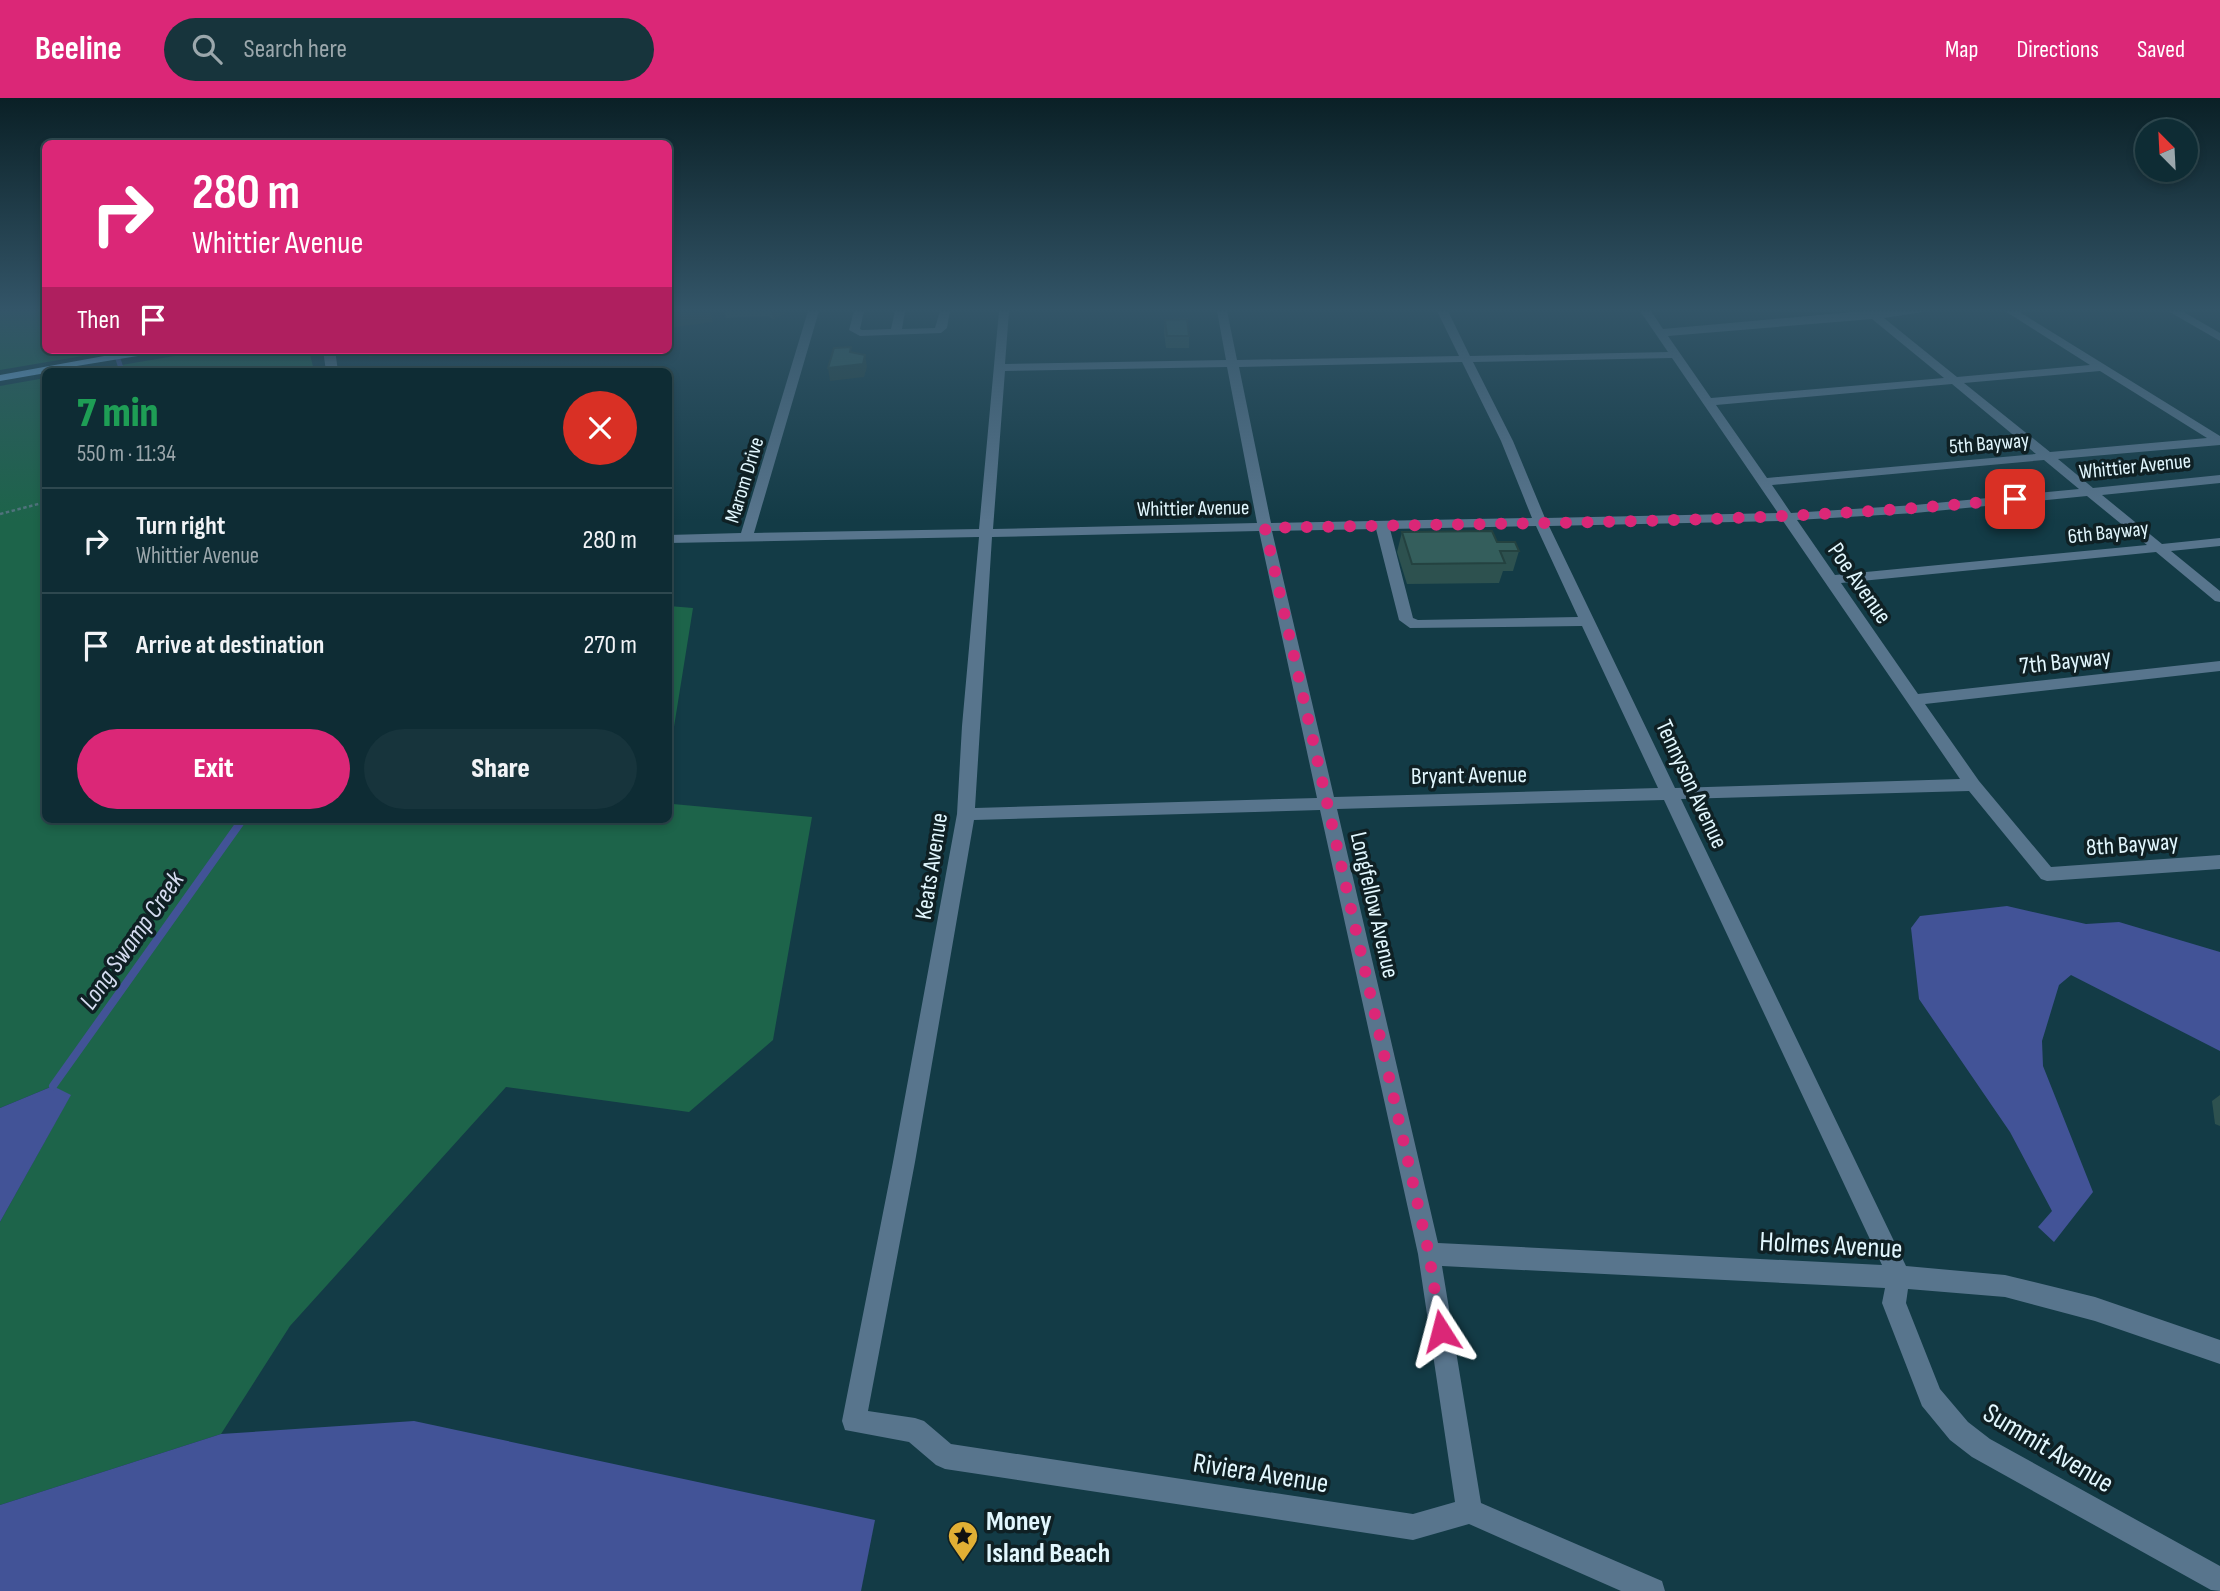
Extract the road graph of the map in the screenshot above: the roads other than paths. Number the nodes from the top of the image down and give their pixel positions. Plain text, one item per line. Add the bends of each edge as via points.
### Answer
1 (793, 381) edge
2 (1000, 381) edge
3 (1236, 381) edge
4 (1476, 381) edge
5 (1692, 381) edge
6 (1954, 381) junction
7 (1958, 381) edge
8 (2121, 381) edge
9 (1707, 402) junction
10 (2219, 441) edge
11 (2048, 457) junction
12 (2220, 479) edge
13 (1762, 482) junction
14 (2089, 491) junction
15 (1785, 517) junction
16 (1540, 521) junction
17 (1382, 525) junction
18 (1265, 528) junction
19 (986, 534) junction
20 (672, 539) edge
21 (746, 539) junction
22 (2220, 542) edge
23 (2159, 548) junction
24 (1832, 580) junction
25 (2220, 598) edge
26 (1588, 621) junction
27 (2220, 666) edge
28 (1914, 701) junction
29 (1973, 785) junction
30 (1670, 795) junction
31 (1327, 803) junction
32 (966, 814) junction
33 (2220, 862) edge
34 (2048, 874) joint
35 (1429, 1254) junction
36 (1899, 1277) junction
37 (2220, 1352) edge
38 (854, 1422) joint
39 (1469, 1511) junction
40 (2220, 1581) edge
41 (1652, 1591) edge

1 - 21 street, Marom Drive
2 - 19 street, Keats Avenue
3 - 18 street, Longfellow Avenue
4 - 16 street, Tennyson Avenue
5 - 9 street, Poe Avenue
6 - 7 street
6 - 9 street
6 - 11 street
8 - 10 street
9 - 13 street, Poe Avenue
10 - 11 street, 5th Bayway
11 - 13 street, 5th Bayway
11 - 14 street
12 - 14 street, Whittier Avenue
13 - 15 street, Poe Avenue
14 - 15 street, Whittier Avenue
14 - 23 street
15 - 16 street, Whittier Avenue
15 - 24 street, Poe Avenue
16 - 17 street, Whittier Avenue
16 - 26 street, Tennyson Avenue
17 - 18 street, Whittier Avenue
17 - 26 street via 1406,620 1415,625
18 - 19 street, Whittier Avenue
18 - 31 street, Longfellow Avenue
19 - 21 street, Whittier Avenue
19 - 32 street, Keats Avenue
20 - 21 street, Whittier Avenue
22 - 23 street, 6th Bayway
23 - 24 street, 6th Bayway
23 - 25 street
24 - 28 street, Poe Avenue
26 - 30 street, Tennyson Avenue
27 - 28 street, 7th Bayway
28 - 29 street, Poe Avenue
29 - 30 street, Bryant Avenue
29 - 34 street, Poe Avenue
30 - 31 street, Bryant Avenue
30 - 36 street, Tennyson Avenue
31 - 32 street, Bryant Avenue
31 - 35 street, Longfellow Avenue
32 - 38 street, Keats Avenue
33 - 34 street, 8th Bayway
35 - 36 street, Holmes Avenue
35 - 39 street, Longfellow Avenue
36 - 37 street, Holmes Avenue via 2005,1286 2095,1309
36 - 40 street, Summit Avenue via 1894,1303 1931,1397 1959,1431 1981,1448
38 - 39 street, Riviera Avenue via 915,1430 946,1456 1412,1527
39 - 41 street

